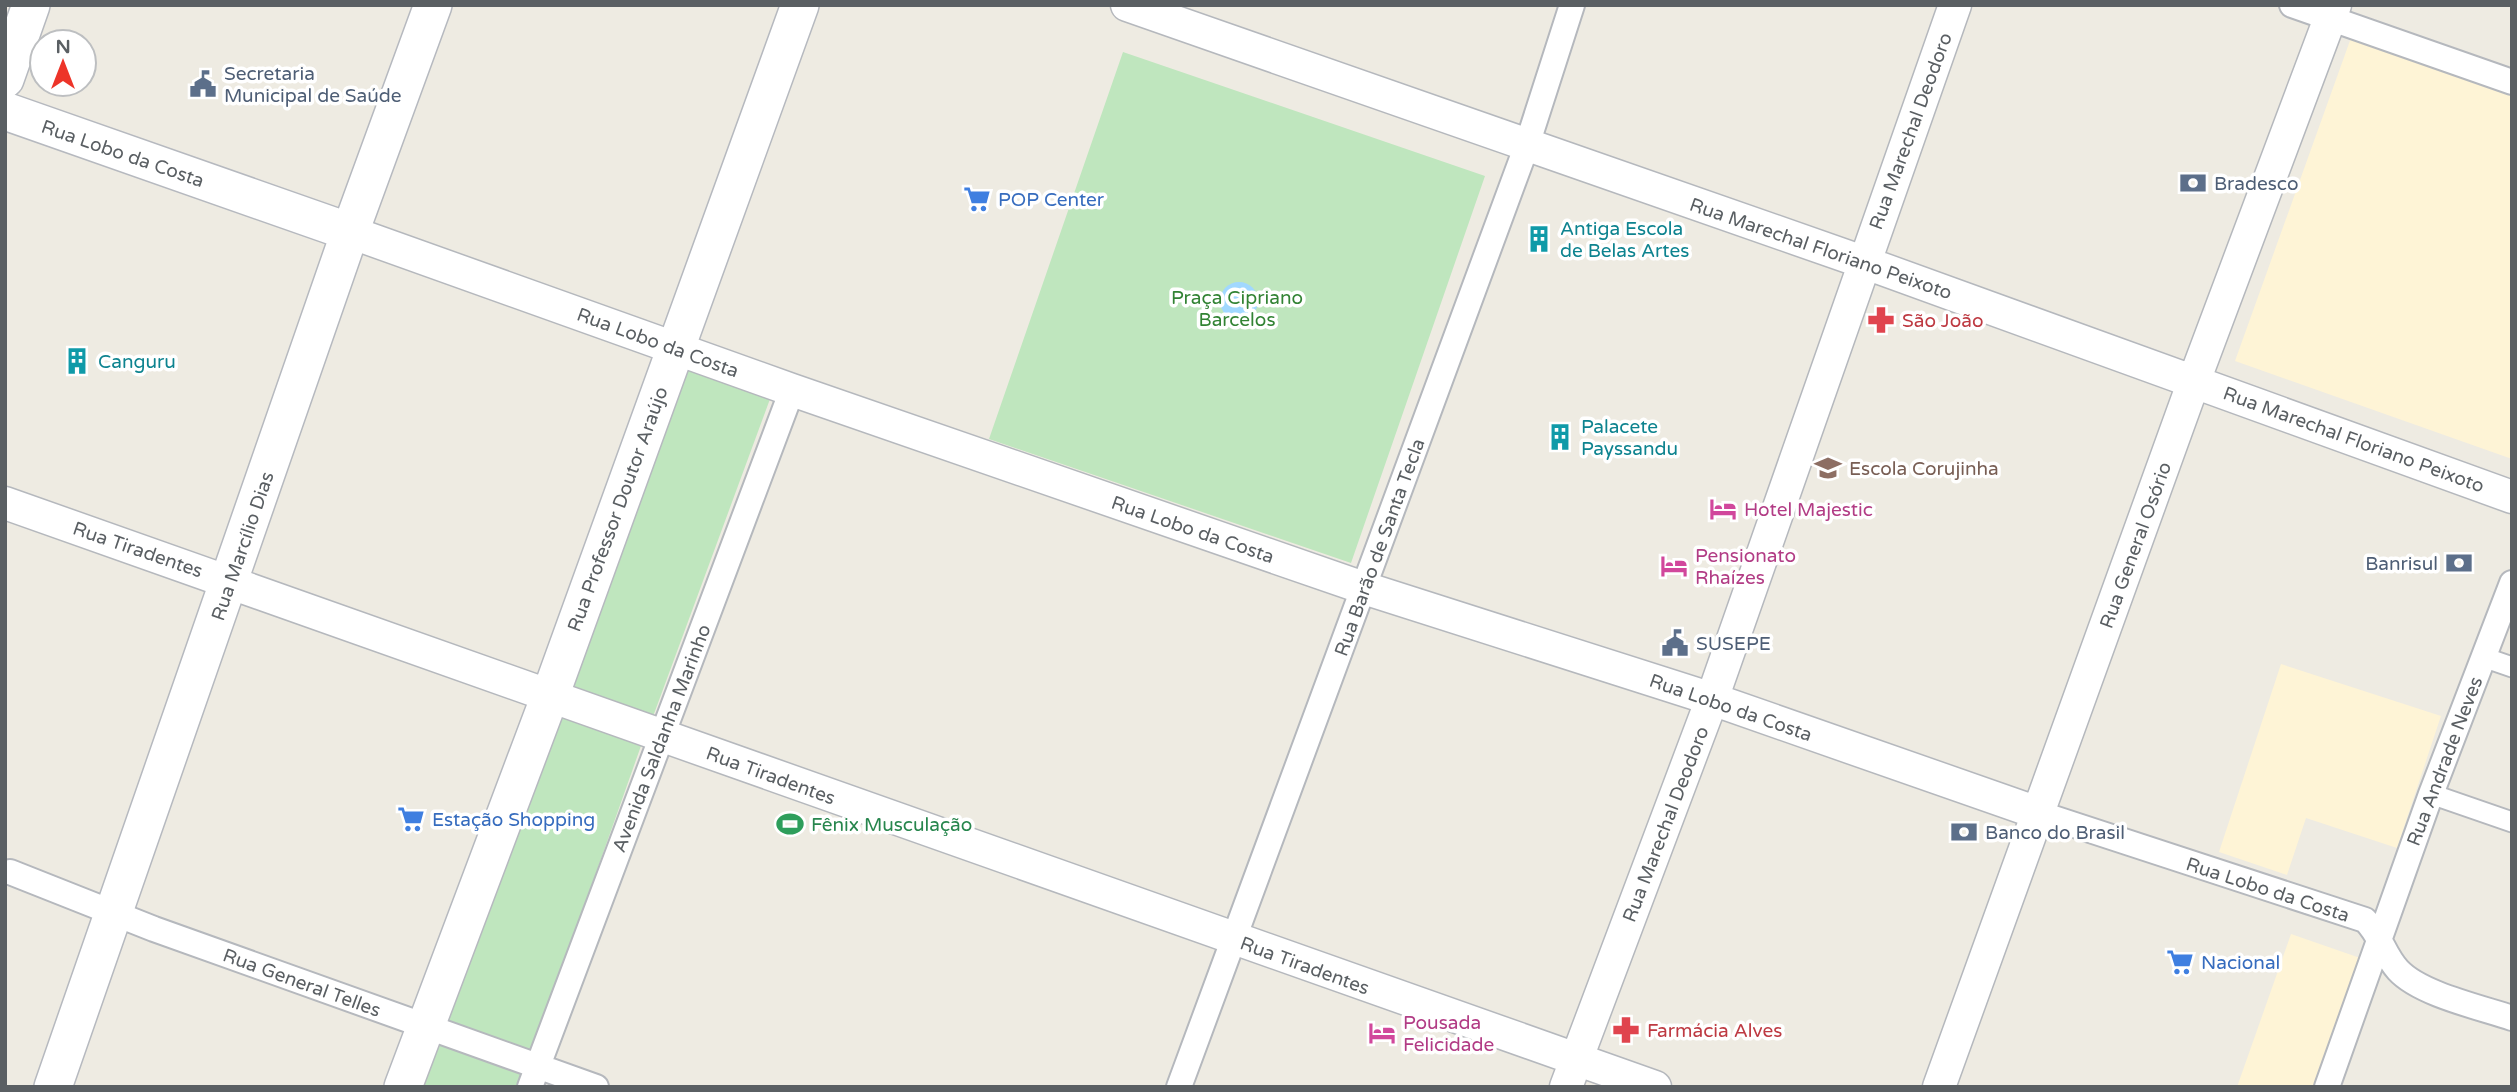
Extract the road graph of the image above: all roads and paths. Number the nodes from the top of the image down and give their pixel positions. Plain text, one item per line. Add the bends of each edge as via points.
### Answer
1 (31, 5) edge
2 (433, 5) edge
3 (800, 5) edge
4 (1127, 5) edge
5 (1572, 5) edge
6 (1955, 5) edge
7 (2292, 5) edge
8 (2333, 12) edge
9 (1194, 16) edge
10 (5, 79) edge
11 (2512, 82) edge
12 (5, 111) edge
13 (1527, 145) junction
14 (351, 232) junction
15 (1863, 262) junction
16 (676, 348) junction
17 (2194, 381) junction
18 (792, 390) junction
19 (2512, 498) edge
20 (5, 503) edge
21 (230, 581) junction
22 (2512, 583) edge
23 (1364, 588) junction
24 (2483, 657) junction
25 (2512, 667) edge
26 (550, 696) junction
27 (1712, 699) junction
28 (662, 736) junction
29 (2431, 794) junction
30 (2038, 813) junction
31 (2512, 822) edge
32 (10, 872) dead end
33 (113, 912) junction
34 (1233, 939) junction
35 (2379, 939) junction
36 (2512, 1018) edge
37 (426, 1027) junction
38 (1571, 1074) edge
39 (534, 1076) edge
40 (53, 1087) edge
41 (403, 1087) edge
42 (596, 1087) edge
43 (1179, 1087) edge
44 (1655, 1087) edge
45 (1939, 1087) edge
46 (2328, 1087) edge

1 - 10 main road
2 - 14 main road, Rua Marcílio Dias
3 - 16 main road, Rua Professor Doutor Araújo
4 - 9 street, Rua Marechal Floriano Peixoto
5 - 13 street, Rua Barão de Santa Tecla
6 - 15 street, Rua Marechal Deodoro
7 - 8 street
8 - 11 street
8 - 17 street, Rua General Osório
9 - 13 street, Rua Marechal Floriano Peixoto
12 - 14 main road, Rua Lobo da Costa
13 - 15 street, Rua Marechal Floriano Peixoto
13 - 23 street, Rua Barão de Santa Tecla
14 - 16 street, Rua Lobo da Costa
14 - 21 main road, Rua Marcílio Dias
15 - 17 street, Rua Marechal Floriano Peixoto
15 - 27 street, Rua Marechal Deodoro
16 - 18 street, Rua Lobo da Costa
16 - 26 main road, Rua Professor Doutor Araújo
17 - 19 street, Rua Marechal Floriano Peixoto
17 - 30 street, Rua General Osório
18 - 23 street, Rua Lobo da Costa
18 - 28 street, Avenida Saldanha Marinho
20 - 21 street, Rua Tiradentes
21 - 26 street, Rua Tiradentes
21 - 33 main road, Rua Marcílio Dias
22 - 24 street, Rua Andrade Neves
23 - 27 street, Rua Lobo da Costa
23 - 34 street, Rua Barão de Santa Tecla
24 - 25 street
24 - 29 street, Rua Andrade Neves
26 - 28 street, Rua Tiradentes
26 - 37 main road
27 - 30 street, Rua Lobo da Costa
27 - 38 street, Rua Marechal Deodoro
28 - 34 street, Rua Tiradentes
28 - 39 street, Avenida Saldanha Marinho
29 - 31 street
29 - 35 street, Rua Andrade Neves
30 - 35 street, Rua Lobo da Costa via 2365,920
30 - 45 street, Rua General Osório
32 - 33 street, Rua General Telles
33 - 37 street, Rua General Telles
33 - 40 main road, Rua Marcílio Dias
34 - 38 street, Rua Tiradentes
34 - 43 street, Rua Barão de Santa Tecla
35 - 36 street, Rua Lobo da Costa via 2395,968 2410,982
35 - 46 street, Rua Andrade Neves
37 - 39 street, Rua General Telles
37 - 41 main road
38 - 44 street, Rua Tiradentes
39 - 42 street, Rua General Telles

